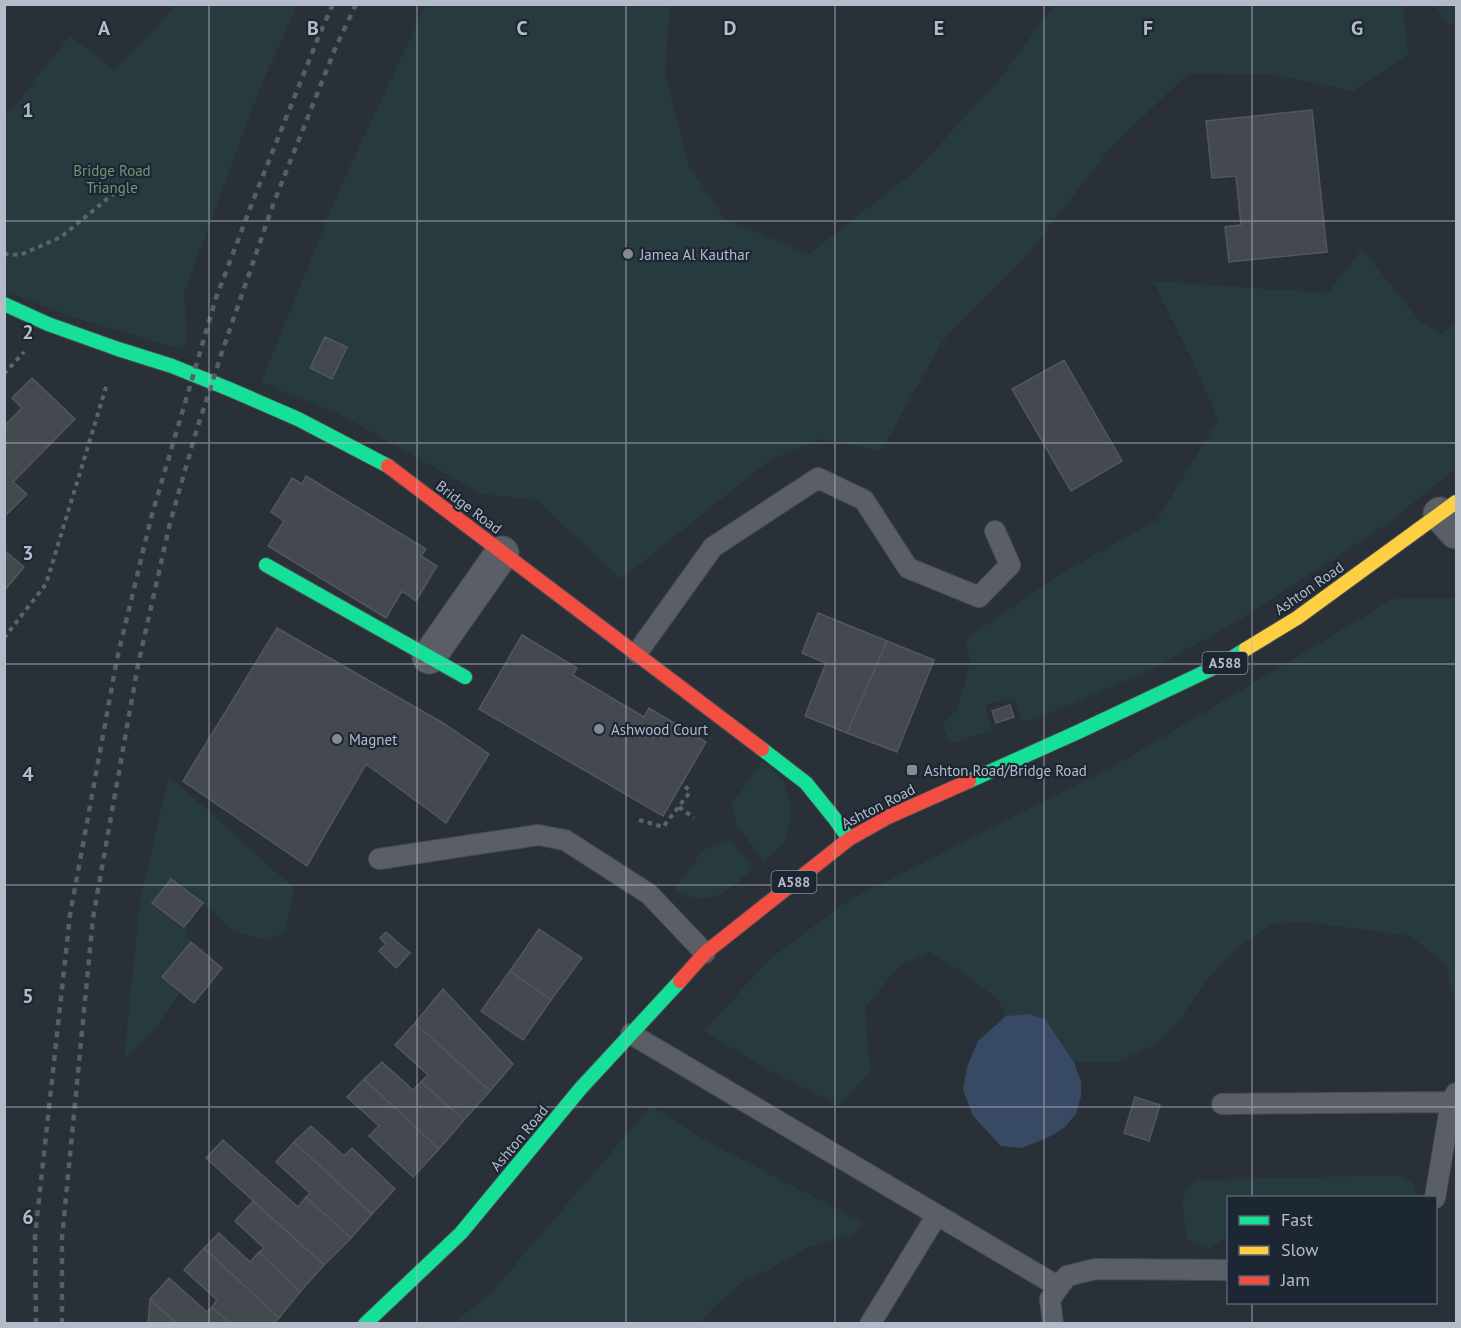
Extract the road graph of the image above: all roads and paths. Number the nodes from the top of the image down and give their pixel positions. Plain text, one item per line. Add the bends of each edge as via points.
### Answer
1 (118, 190) dead end
2 (4, 254) edge
3 (4, 304) edge
4 (118, 349) junction
5 (1451, 516) edge
6 (994, 531) dead end
7 (502, 553) junction
8 (266, 565) dead end
9 (4, 638) edge
10 (637, 653) junction
11 (429, 657) junction
12 (465, 677) dead end
13 (682, 782) dead end
14 (680, 807) junction
15 (694, 818) dead end
16 (639, 820) dead end
17 (849, 839) junction
18 (379, 860) dead end
19 (705, 953) junction
20 (631, 1034) junction
21 (1454, 1098) edge
22 (1222, 1104) dead end
23 (1435, 1196) edge
24 (937, 1215) junction
25 (1227, 1270) edge
26 (1059, 1287) junction
27 (365, 1323) edge
28 (870, 1323) edge
29 (1053, 1323) edge

1 - 2 path via 61,237 20,255
3 - 4 main road, Bridge Road
4 - 7 main road, Bridge Road via 172,366 298,419 386,464
4 - 9 path via 46,584
5 - 17 main road, Ashton Road / A588 via 1224,663 888,817
6 - 10 lane via 1010,565 979,597 908,568 864,500 818,478 713,547
7 - 10 main road, Bridge Road
7 - 11 street
8 - 11 main road
10 - 17 main road, Bridge Road via 806,783
11 - 12 main road
13 - 14 path via 690,792
14 - 15 path
14 - 16 path via 663,826
17 - 19 main road, Ashton Road / A588
18 - 19 lane via 538,835 565,840 649,894
19 - 20 main road, Ashton Road / A588
20 - 24 lane
20 - 27 main road, Ashton Road / A588 via 461,1233
21 - 22 lane
21 - 23 lane
24 - 26 lane
24 - 28 lane
25 - 26 lane via 1095,1269 1067,1276
26 - 29 lane via 1050,1299

